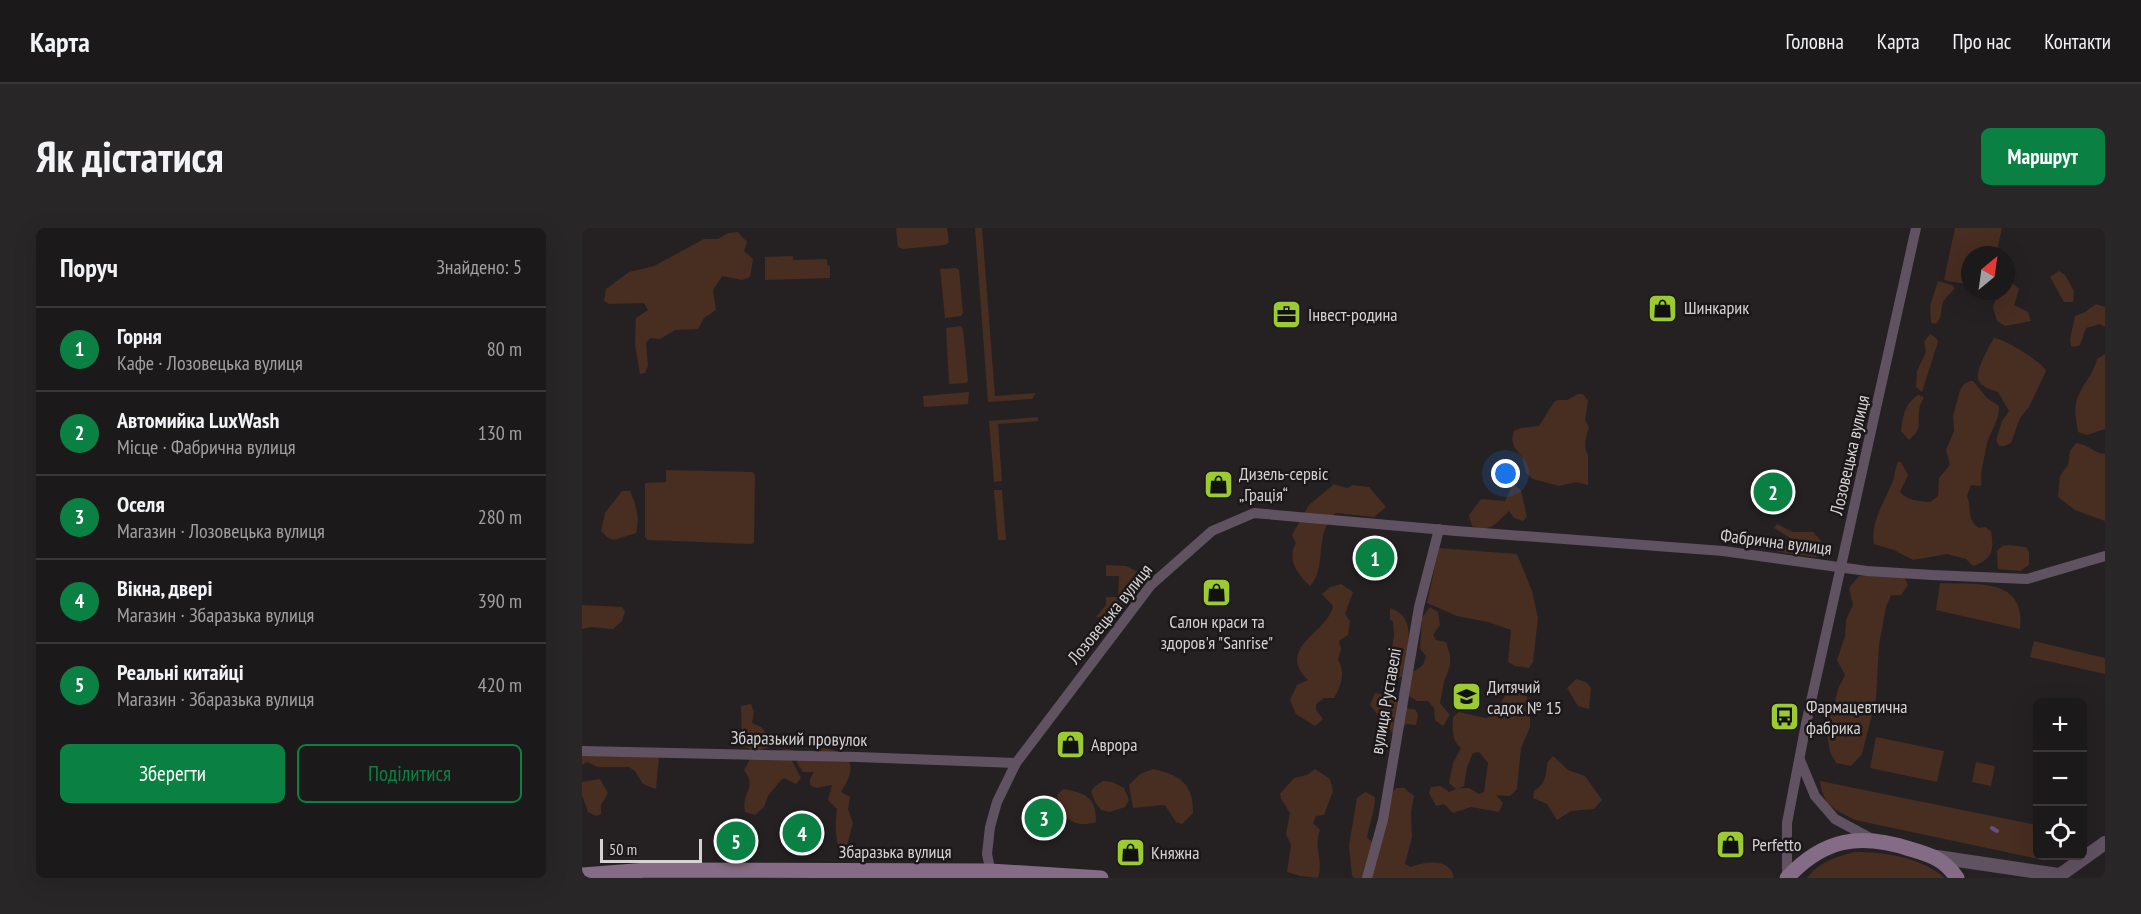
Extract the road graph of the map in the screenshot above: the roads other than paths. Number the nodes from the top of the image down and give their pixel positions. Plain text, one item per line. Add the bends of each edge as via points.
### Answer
1 (1916, 228) edge
2 (1439, 529) junction
3 (2105, 556) edge
4 (1841, 567) junction
5 (582, 752) edge
6 (1800, 760) junction
7 (1016, 763) junction
8 (1872, 839) junction
9 (2105, 843) edge
10 (1937, 857) junction
11 (582, 874) edge
12 (991, 875) edge
13 (2057, 877) edge
14 (1101, 878) edge
15 (1367, 878) edge
16 (1787, 878) edge
17 (1957, 878) edge

1 - 4 street, Лозовецька вулиця
2 - 4 street, Фабрична вулиця via 1723,551
2 - 7 street, Лозовецька вулиця via 1254,513 1212,531 1151,585
2 - 15 street, вулиця Руставелі via 1419,607 1383,820
3 - 4 street, Фабрична вулиця via 2027,579
4 - 6 street, Лозовецька вулиця
5 - 7 street, Збаразький провулок
6 - 8 street via 1815,796 1835,819
6 - 16 street, Лозовецька вулиця via 1787,823
7 - 12 street, Лозовецька вулиця via 990,827 987,854
8 - 10 main road
8 - 16 main road via 1831,845 1812,854
9 - 13 street
10 - 13 street
10 - 17 main road
11 - 12 main road, Збаразька вулиця via 647,870
12 - 14 main road, Збаразька вулиця

